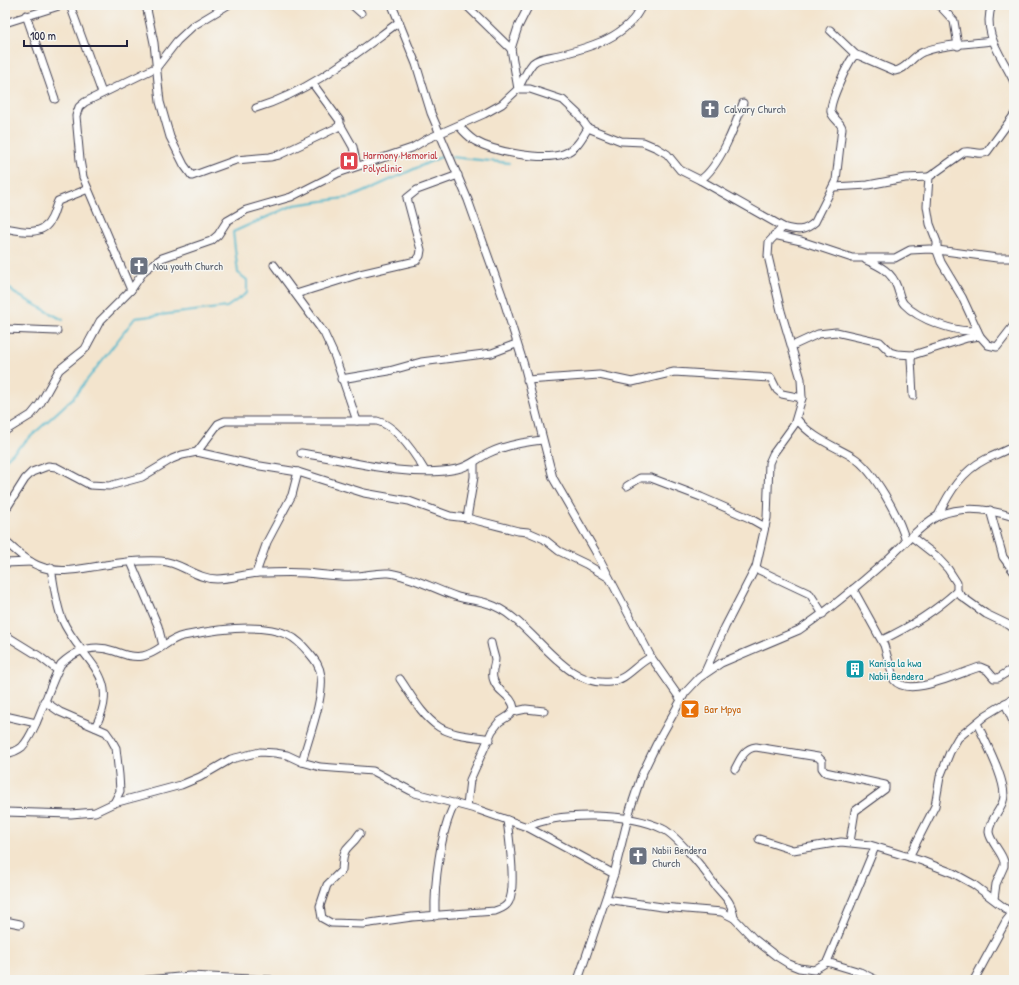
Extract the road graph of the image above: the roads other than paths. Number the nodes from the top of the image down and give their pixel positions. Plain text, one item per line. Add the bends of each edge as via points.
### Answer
1 (62, 5) edge
2 (70, 5) edge
3 (146, 5) edge
4 (228, 5) edge
5 (352, 5) edge
6 (392, 5) edge
7 (466, 5) edge
8 (528, 5) edge
9 (642, 5) edge
10 (939, 5) edge
11 (992, 5) edge
12 (361, 13) dead end
13 (26, 15) junction
14 (399, 22) junction
15 (5, 23) edge
16 (830, 30) dead end
17 (992, 41) junction
18 (958, 46) junction
19 (511, 48) junction
20 (856, 55) junction
21 (157, 67) junction
22 (1014, 82) edge
23 (313, 84) junction
24 (518, 89) junction
25 (102, 93) junction
26 (55, 99) dead end
27 (743, 103) dead end
28 (256, 108) dead end
29 (1014, 115) edge
30 (340, 124) junction
31 (460, 126) junction
32 (588, 128) junction
33 (439, 134) junction
34 (357, 166) junction
35 (458, 174) junction
36 (929, 177) junction
37 (700, 180) junction
38 (834, 187) junction
39 (88, 189) junction
40 (783, 227) junction
41 (5, 228) edge
42 (774, 235) junction
43 (937, 251) junction
44 (862, 258) junction
45 (1014, 258) edge
46 (274, 265) dead end
47 (131, 290) junction
48 (296, 294) junction
49 (1014, 325) edge
50 (5, 329) edge
51 (57, 331) dead end
52 (979, 333) junction
53 (516, 344) junction
54 (792, 346) junction
55 (913, 355) junction
56 (341, 379) junction
57 (527, 380) junction
58 (913, 396) dead end
59 (802, 398) junction
60 (797, 419) junction
61 (357, 421) junction
62 (5, 431) edge
63 (542, 440) junction
64 (1014, 446) edge
65 (197, 452) junction
66 (300, 453) dead end
67 (474, 462) junction
68 (425, 471) junction
69 (298, 472) junction
70 (627, 486) dead end
71 (8, 506) dead end
72 (990, 510) junction
73 (938, 516) junction
74 (1014, 517) edge
75 (467, 518) junction
76 (765, 527) junction
77 (912, 536) junction
78 (5, 541) edge
79 (906, 542) junction
80 (31, 562) junction
81 (131, 562) junction
82 (5, 563) edge
83 (756, 566) junction
84 (51, 568) junction
85 (1014, 572) edge
86 (256, 573) junction
87 (610, 579) junction
88 (853, 588) junction
89 (957, 591) junction
90 (823, 614) junction
91 (1014, 629) edge
92 (5, 635) edge
93 (882, 640) junction
94 (491, 643) dead end
95 (162, 646) junction
96 (82, 650) junction
97 (651, 657) junction
98 (1014, 668) edge
99 (57, 670) junction
100 (704, 674) junction
101 (400, 679) dead end
102 (1014, 698) edge
103 (681, 700) junction
104 (44, 702) junction
105 (1005, 704) junction
106 (544, 711) dead end
107 (512, 712) junction
108 (5, 716) edge
109 (36, 722) junction
110 (977, 723) junction
111 (1014, 724) edge
112 (95, 727) junction
113 (490, 739) junction
114 (5, 754) edge
115 (302, 762) junction
116 (735, 769) dead end
117 (114, 802) junction
118 (454, 803) junction
119 (467, 806) junction
120 (5, 812) edge
121 (507, 820) junction
122 (628, 820) junction
123 (527, 827) junction
124 (360, 833) dead end
125 (759, 840) dead end
126 (850, 842) junction
127 (876, 847) junction
128 (909, 857) junction
129 (614, 874) junction
130 (606, 899) junction
131 (994, 899) junction
132 (1013, 913) edge
133 (436, 916) junction
134 (734, 918) junction
135 (5, 920) edge
136 (20, 924) dead end
137 (828, 962) junction
138 (215, 978) edge
139 (146, 980) edge
140 (271, 980) edge
141 (578, 980) edge
142 (876, 980) edge
143 (974, 980) edge

1 - 13 street
2 - 25 street
3 - 21 street
4 - 21 street via 193,26 177,41
5 - 12 street
6 - 14 street
7 - 19 street
8 - 19 street
9 - 24 street via 626,28 614,36 534,62
10 - 18 street via 954,21
11 - 17 street
13 - 15 street
13 - 26 street
14 - 23 street
14 - 33 street
16 - 20 street
17 - 18 street
17 - 22 street
18 - 20 street via 922,52 895,72
19 - 24 street
20 - 38 street via 845,72 831,110 842,128
21 - 25 street
21 - 30 street via 158,93 170,137 192,176 236,160 279,154
23 - 28 street
23 - 30 street
24 - 31 street via 502,104
24 - 32 street via 530,89 563,100
25 - 39 street via 80,107 76,116 80,160
27 - 37 street via 727,142 710,172
29 - 36 street via 987,152 964,152
30 - 34 street via 353,147
31 - 32 street via 470,137 484,145 549,158 564,154 576,146
31 - 33 street
32 - 37 street via 621,141 648,143 668,154 680,170
33 - 34 street via 412,148
33 - 35 street
34 - 47 street via 291,197 246,210 227,222 211,241 162,258 141,275
35 - 48 street via 417,190 407,198 421,250 416,260
35 - 53 street via 497,280
36 - 38 street
36 - 43 street via 927,206
37 - 40 street
38 - 40 street via 811,226 802,231
39 - 41 street via 58,201 52,218 43,229 34,232
39 - 47 street
40 - 42 street
42 - 44 street via 801,241 845,257
42 - 54 street via 769,242 768,256
43 - 44 street via 916,250 895,258
43 - 45 street
43 - 52 street
44 - 52 street via 888,272 903,303 918,316
46 - 48 street
47 - 62 street via 100,321 85,349 59,370 31,415
48 - 56 street via 324,333
49 - 52 street via 997,347 988,345
50 - 51 street
52 - 55 street
53 - 56 street via 492,353 421,362 390,371
53 - 57 street
54 - 55 street via 818,334 836,332 880,342 890,352 905,356
54 - 59 street via 801,379
55 - 58 street
56 - 61 street
57 - 59 street via 599,375 632,382 674,372 752,376 771,378 782,394
57 - 63 street
59 - 60 street
60 - 76 street via 773,454 770,463
60 - 79 street via 814,435 865,467 896,516
61 - 65 street via 225,421 218,424
61 - 68 street via 385,423 406,445
63 - 67 street via 505,447
63 - 87 street via 556,484
64 - 73 street via 985,460 964,475 952,488
65 - 69 street
65 - 71 street via 172,459 142,477 109,486 90,485 56,467 48,466 32,472
66 - 68 street via 394,469
67 - 68 street via 456,470
67 - 75 street
69 - 75 street via 364,493 409,501 450,516
69 - 86 street via 292,495 267,542
70 - 76 street via 640,478 651,478 701,497
72 - 73 street via 972,509
72 - 74 street
72 - 85 street via 1003,557
73 - 77 street
75 - 87 street via 518,532 534,533 559,551
76 - 83 street
77 - 79 street
77 - 89 street via 936,555 948,569 957,583
78 - 80 street
79 - 88 street
80 - 82 street
80 - 84 street via 40,567
81 - 84 street via 78,570
81 - 86 street via 174,563 197,575 216,580
81 - 95 street via 158,626
83 - 90 street via 810,594
83 - 100 street
84 - 96 street via 62,619
86 - 97 street via 353,576 391,573 459,597 489,603 515,618 557,660 594,681 610,682 620,679
87 - 97 street
88 - 90 street
88 - 93 street
89 - 91 street via 974,607
89 - 93 street via 938,608
90 - 100 street via 799,630 721,663
92 - 99 street
93 - 98 street via 894,680 902,686 934,684 980,667 994,678 998,678
94 - 107 street via 495,659 492,673 494,681 510,698 514,708
95 - 96 street via 151,654 141,656 131,656 98,647
95 - 115 street via 182,636 246,629 277,631 296,639 317,662 322,681
96 - 99 street via 67,658
96 - 112 street via 91,660 104,688 104,704
97 - 103 street
99 - 104 street
100 - 103 street via 689,687
101 - 113 street via 427,717 439,727
102 - 105 street
103 - 122 street via 642,774
104 - 109 street
104 - 112 street
105 - 110 street
105 - 111 street
106 - 107 street via 526,709
107 - 113 street via 495,727
108 - 109 street
109 - 114 street via 23,745 18,750
110 - 128 street via 958,738 950,752 940,777 935,806
110 - 131 street via 1004,788 1004,800 990,826 989,834 1004,862
112 - 117 street via 106,732 116,748 120,791
113 - 119 street via 470,780
115 - 117 street via 294,757 275,753 245,755 230,759 181,785
115 - 118 street via 332,768 373,770 415,793
116 - 126 street via 748,749 756,747 821,758 825,772 885,785 885,789 855,811
117 - 120 street via 95,812 87,813
118 - 119 street
118 - 133 street via 444,835 436,887
119 - 121 street
121 - 123 street
121 - 133 street via 512,890 508,903 504,908 495,911
122 - 123 street via 584,816 554,818
122 - 129 street
122 - 134 street via 650,824 672,836 727,898 732,905
123 - 129 street
124 - 133 street via 344,850 342,870 327,884 320,906 322,918 331,923 363,924
125 - 126 street via 793,850
126 - 127 street
127 - 128 street
127 - 137 street
128 - 131 street via 953,873
129 - 130 street
130 - 134 street via 722,912
130 - 141 street
131 - 132 street
132 - 143 street via 1006,921
134 - 137 street via 753,938 789,964 814,970
135 - 136 street
137 - 142 street
138 - 139 street via 190,976
138 - 140 street

